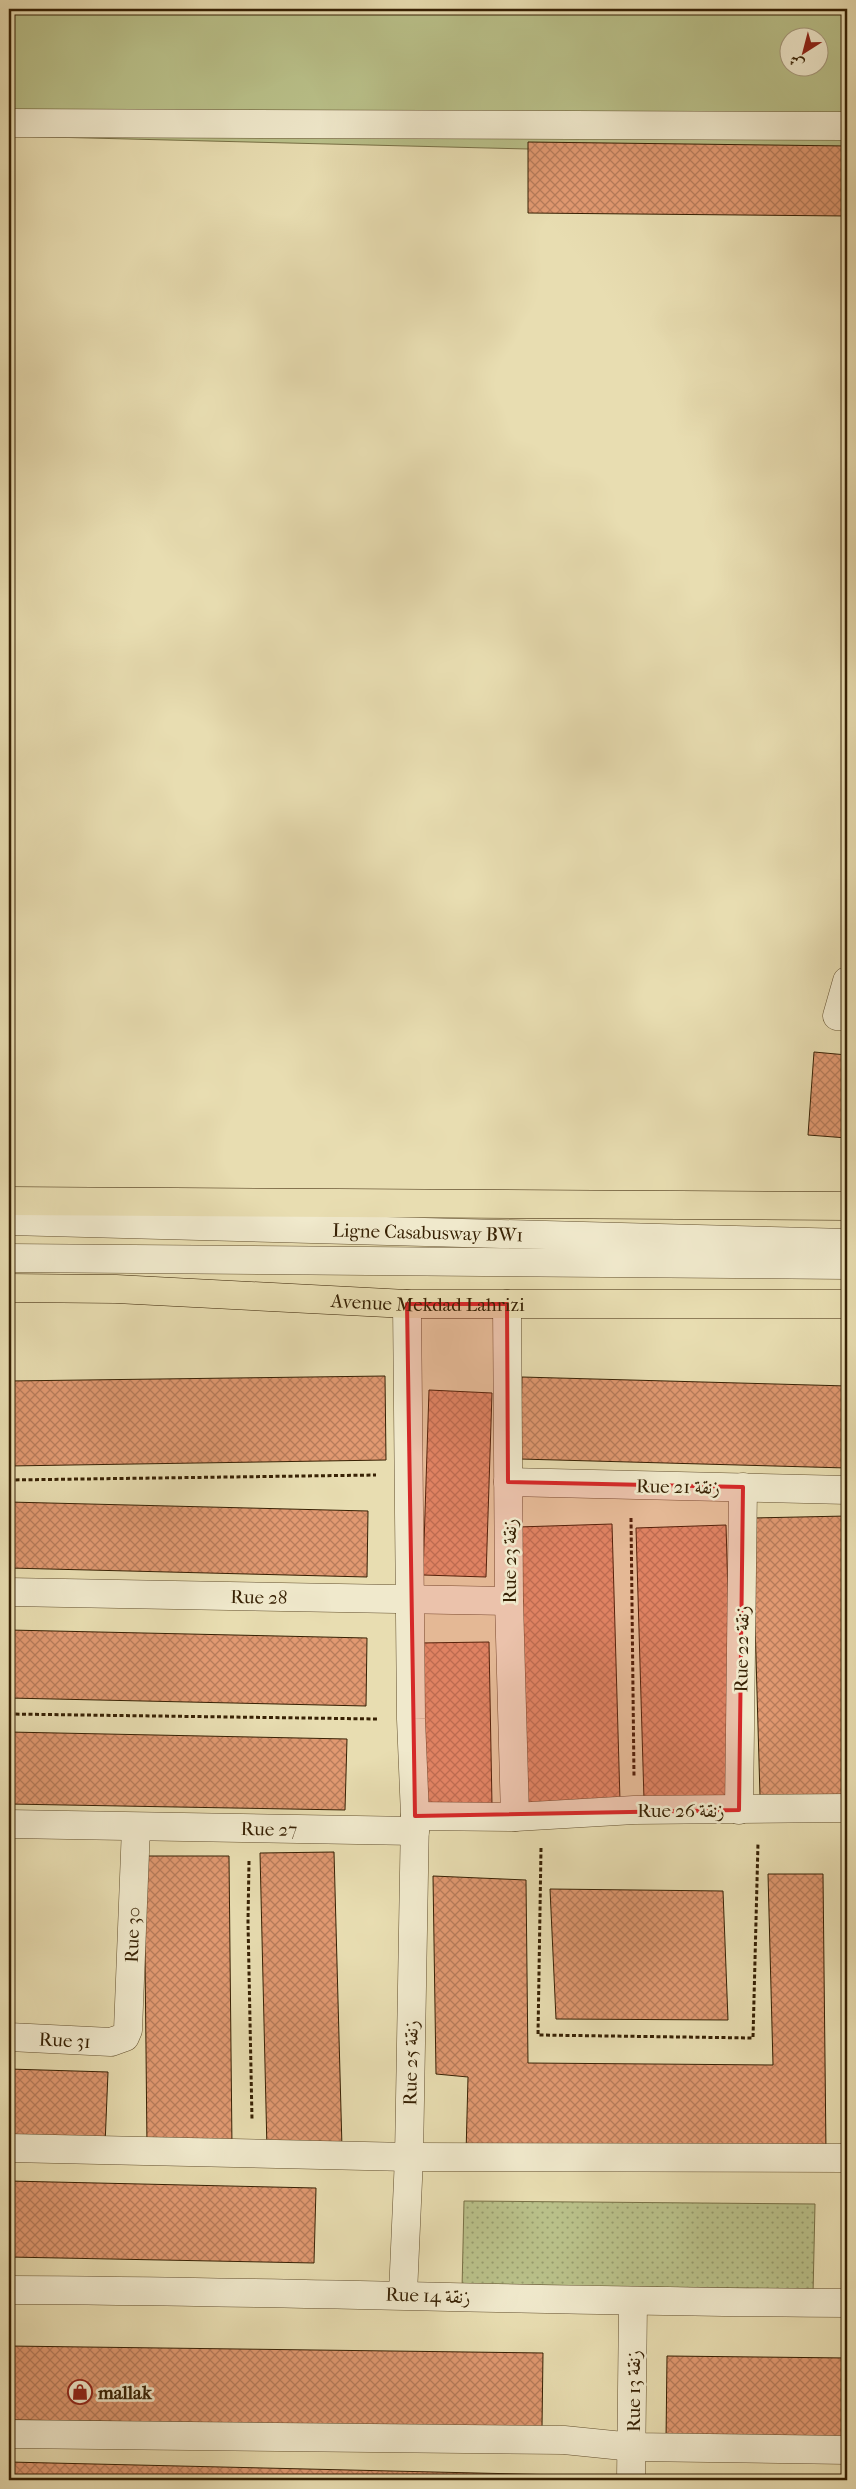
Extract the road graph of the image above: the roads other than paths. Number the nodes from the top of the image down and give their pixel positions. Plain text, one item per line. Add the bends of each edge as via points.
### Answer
1 (9, 123) edge
2 (847, 126) edge
3 (847, 981) edge
4 (842, 1016) edge
5 (9, 1201) edge
6 (847, 1206) edge
7 (9, 1221) edge
8 (847, 1243) edge
9 (9, 1258) edge
10 (847, 1265) edge
11 (9, 1288) edge
12 (407, 1304) junction
13 (507, 1304) junction
14 (847, 1304) edge
15 (508, 1482) junction
16 (744, 1487) junction
17 (847, 1490) edge
18 (9, 1592) edge
19 (410, 1599) junction
20 (509, 1601) junction
21 (847, 1808) edge
22 (749, 1810) junction
23 (515, 1817) junction
24 (9, 1824) edge
25 (415, 1824) junction
26 (136, 1827) junction
27 (9, 2037) edge
28 (122, 2039) joint
29 (9, 2148) edge
30 (409, 2157) junction
31 (847, 2158) edge
32 (9, 2290) edge
33 (403, 2294) junction
34 (632, 2302) junction
35 (847, 2303) edge
36 (9, 2434) edge
37 (632, 2447) junction
38 (847, 2450) edge
39 (631, 2480) edge

1 - 2 street
3 - 4 street
5 - 6 main road
7 - 8 street, Ligne Casabusway BW1
9 - 10 street, Ligne Casabusway BW1
11 - 12 main road, Avenue Mekdad Lahrizi via 116,1289
12 - 13 main road, Avenue Mekdad Lahrizi
12 - 19 street, Rue 25 زنقة
13 - 14 main road, Avenue Mekdad Lahrizi
13 - 15 street, Rue 23 زنقة
15 - 16 street, Rue 21 زنقة
15 - 20 street, Rue 23 زنقة
16 - 17 street, Rue 21 زنقة
16 - 22 street, Rue 22 زنقة
18 - 19 street, Rue 28
19 - 20 street, Rue 28
19 - 25 street, Rue 25 زنقة
20 - 23 street, Rue 23 زنقة
21 - 22 street, Rue 26 زنقة
22 - 23 street, Rue 26 زنقة via 634,1810
23 - 25 street, Rue 27
24 - 26 street, Rue 27
25 - 26 street, Rue 27 via 250,1829
25 - 30 street, Rue 25 زنقة
26 - 28 street, Rue 30 via 128,2030
27 - 28 street, Rue 31 via 111,2042
29 - 30 street
30 - 31 street
30 - 33 street, Rue 25 زنقة
32 - 33 street, Rue 14 زنقة
33 - 34 street, Rue 14 زنقة
34 - 35 street, Rue 14 زنقة
34 - 37 street, Rue 13 زنقة
36 - 37 street via 564,2440
37 - 38 street
37 - 39 street, Rue 13 زنقة

